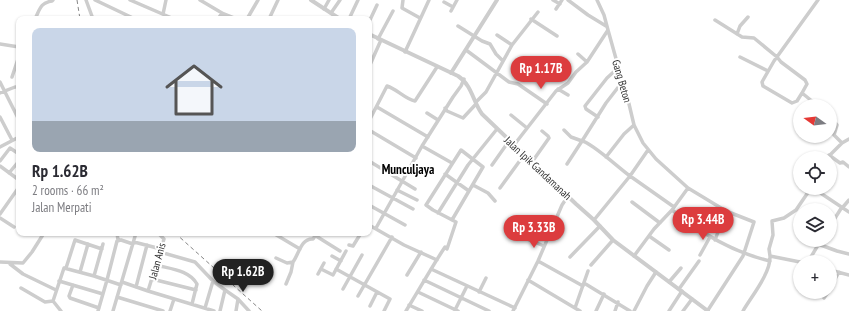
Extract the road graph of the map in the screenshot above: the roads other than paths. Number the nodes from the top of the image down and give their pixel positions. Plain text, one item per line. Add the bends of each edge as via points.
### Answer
1 (53, 0) edge
2 (86, 0) edge
3 (95, 0) edge
4 (130, 0) edge
5 (166, 0) edge
6 (200, 0) edge
7 (258, 0) edge
8 (278, 0) edge
9 (310, 0) edge
10 (329, 0) edge
11 (340, 0) edge
12 (358, 0) edge
13 (403, 0) edge
14 (429, 0) edge
15 (457, 0) edge
16 (497, 0) edge
17 (553, 0) edge
18 (562, 0) edge
19 (568, 0) edge
20 (596, 0) edge
21 (818, 0) edge
22 (316, 1) edge
23 (444, 2) dead end
24 (560, 4) junction
25 (377, 5) dead end
26 (324, 9) junction
27 (556, 9) dead end
28 (393, 10) dead end
29 (538, 12) dead end
30 (222, 13) junction
31 (331, 13) junction
32 (37, 16) edge
33 (92, 16) edge
34 (129, 16) edge
35 (161, 16) edge
36 (163, 16) edge
37 (220, 16) edge
38 (230, 16) edge
39 (249, 16) edge
40 (270, 16) edge
41 (336, 16) edge
42 (350, 16) edge
43 (372, 16) edge
44 (420, 18) junction
45 (748, 18) dead end
46 (531, 19) junction
47 (715, 20) dead end
48 (458, 26) dead end
49 (606, 26) junction
50 (608, 30) junction
51 (497, 34) dead end
52 (737, 34) junction
53 (372, 35) edge
54 (557, 36) dead end
55 (474, 37) junction
56 (380, 39) junction
57 (0, 44) edge
58 (512, 45) junction
59 (16, 47) edge
60 (466, 50) junction
61 (405, 52) junction
62 (578, 54) dead end
63 (740, 57) dead end
64 (777, 57) junction
65 (372, 59) edge
66 (503, 61) junction
67 (587, 62) junction
68 (16, 65) edge
69 (438, 66) junction
70 (619, 67) junction
71 (768, 71) junction
72 (451, 73) junction
73 (497, 73) junction
74 (12, 77) dead end
75 (464, 80) junction
76 (623, 81) junction
77 (0, 82) edge
78 (16, 87) edge
79 (558, 89) junction
80 (2, 92) edge
81 (802, 93) junction
82 (568, 95) dead end
83 (809, 99) edge
84 (476, 103) junction
85 (547, 104) junction
86 (377, 107) junction
87 (445, 108) junction
88 (428, 113) dead end
89 (16, 115) edge
90 (511, 115) dead end
91 (372, 116) edge
92 (0, 117) edge
93 (598, 117) junction
94 (438, 120) junction
95 (634, 125) junction
96 (527, 128) junction
97 (496, 129) junction
98 (564, 130) dead end
99 (542, 131) dead end
100 (372, 132) edge
101 (428, 137) junction
102 (837, 137) edge
103 (16, 138) edge
104 (849, 139) edge
105 (12, 140) junction
106 (509, 141) junction
107 (582, 141) junction
108 (842, 143) junction
109 (514, 145) junction
110 (422, 146) junction
111 (0, 147) edge
112 (648, 150) junction
113 (835, 151) edge
114 (16, 152) edge
115 (524, 155) junction
116 (606, 157) junction
117 (416, 158) junction
118 (472, 160) junction
119 (0, 161) edge
120 (837, 161) edge
121 (532, 162) junction
122 (372, 163) edge
123 (452, 163) junction
124 (567, 164) dead end
125 (16, 165) edge
126 (492, 165) dead end
127 (0, 166) edge
128 (849, 167) edge
129 (9, 174) junction
130 (445, 174) junction
131 (630, 176) junction
132 (16, 178) edge
133 (402, 181) junction
134 (456, 183) junction
135 (472, 185) junction
136 (372, 187) edge
137 (500, 188) dead end
138 (688, 188) junction
139 (415, 189) dead end
140 (397, 190) junction
141 (16, 191) edge
142 (469, 191) junction
143 (808, 195) edge
144 (824, 195) edge
145 (568, 196) junction
146 (392, 198) junction
147 (417, 200) dead end
148 (849, 200) edge
149 (495, 201) dead end
150 (632, 202) dead end
151 (372, 207) edge
152 (842, 207) junction
153 (413, 208) dead end
154 (673, 209) junction
155 (726, 211) junction
156 (849, 212) edge
157 (438, 213) junction
158 (0, 214) edge
159 (384, 214) junction
160 (837, 215) edge
161 (0, 218) edge
162 (452, 220) junction
163 (594, 220) junction
164 (660, 224) junction
165 (405, 225) dead end
166 (372, 226) edge
167 (600, 226) junction
168 (14, 227) dead end
169 (376, 228) junction
170 (550, 233) junction
171 (42, 236) edge
172 (117, 236) edge
173 (135, 236) edge
174 (161, 236) edge
175 (278, 236) edge
176 (315, 236) edge
177 (320, 236) edge
178 (359, 236) edge
179 (649, 236) junction
180 (392, 237) junction
181 (710, 237) junction
182 (118, 240) junction
183 (613, 240) junction
184 (715, 240) junction
185 (133, 243) junction
186 (88, 244) junction
187 (103, 244) dead end
188 (147, 245) junction
189 (349, 245) dead end
190 (544, 246) junction
191 (826, 247) edge
192 (102, 249) junction
193 (300, 249) junction
194 (160, 250) junction
195 (669, 250) dead end
196 (340, 251) dead end
197 (346, 251) dead end
198 (421, 252) junction
199 (744, 254) junction
200 (849, 254) edge
201 (362, 255) dead end
202 (700, 255) dead end
203 (332, 256) dead end
204 (634, 256) junction
205 (770, 256) junction
206 (570, 257) dead end
207 (276, 258) dead end
208 (437, 260) junction
209 (341, 261) junction
210 (538, 261) junction
211 (699, 261) dead end
212 (793, 261) edge
213 (0, 262) edge
214 (293, 262) junction
215 (770, 262) junction
216 (9, 263) junction
217 (324, 263) dead end
218 (156, 265) junction
219 (591, 265) dead end
220 (66, 268) junction
221 (681, 268) dead end
222 (849, 268) edge
223 (321, 269) junction
224 (431, 269) junction
225 (336, 270) junction
226 (588, 271) dead end
227 (80, 272) junction
228 (656, 272) junction
229 (839, 272) joint
230 (318, 274) dead end
231 (848, 274) edge
232 (407, 275) dead end
233 (94, 276) junction
234 (837, 276) edge
235 (350, 277) junction
236 (486, 278) dead end
237 (152, 279) junction
238 (107, 280) junction
239 (424, 280) junction
240 (528, 280) junction
241 (59, 281) junction
242 (213, 281) junction
243 (669, 282) junction
244 (121, 284) junction
245 (286, 284) dead end
246 (584, 284) junction
247 (72, 285) junction
248 (364, 285) junction
249 (467, 286) junction
250 (136, 287) junction
251 (21, 288) dead end
252 (343, 289) dead end
253 (56, 290) junction
254 (196, 290) junction
255 (225, 290) junction
256 (681, 290) junction
257 (148, 292) junction
258 (377, 292) junction
259 (418, 292) junction
260 (479, 292) junction
261 (103, 294) junction
262 (604, 294) junction
263 (358, 296) dead end
264 (117, 297) junction
265 (460, 297) junction
266 (174, 299) junction
267 (238, 299) junction
268 (692, 299) junction
269 (53, 301) junction
270 (618, 302) junction
271 (192, 304) junction
272 (409, 305) junction
273 (370, 306) dead end
274 (205, 308) junction
275 (575, 308) junction
276 (98, 310) edge
277 (514, 310) edge
278 (61, 311) edge
279 (114, 311) edge
280 (163, 311) edge
281 (170, 311) edge
282 (214, 311) edge
283 (220, 311) edge
284 (236, 311) edge
285 (249, 311) edge
286 (384, 311) edge
287 (406, 311) edge
288 (422, 311) edge
289 (456, 311) edge
290 (489, 311) edge
291 (580, 311) edge
292 (596, 311) edge
293 (614, 311) edge
294 (630, 311) edge
295 (634, 311) edge
296 (669, 311) edge
297 (683, 311) edge
298 (708, 311) edge
299 (743, 311) edge

1 - 32 street via 42,5
2 - 33 street
3 - 34 street
4 - 35 street
5 - 36 street
6 - 30 street
7 - 39 street
8 - 40 street
9 - 22 street
10 - 26 street
11 - 31 street
12 - 42 street
13 - 44 street via 402,8
14 - 44 street
15 - 23 street via 452,9
16 - 55 street
17 - 24 street
18 - 24 street
19 - 49 street
20 - 49 street, Gang Beton via 604,15
21 - 64 street
22 - 26 street
24 - 27 street
25 - 43 street
26 - 31 street
28 - 56 street
29 - 46 street
30 - 37 street
30 - 38 street
31 - 41 street
44 - 61 street
45 - 52 street via 740,26
46 - 54 street
46 - 58 street
47 - 52 street
48 - 55 street
49 - 50 street, Gang Beton
50 - 67 street
50 - 70 street, Gang Beton
51 - 58 street
52 - 64 street via 754,38
53 - 56 street
55 - 60 street
55 - 66 street via 490,44
56 - 61 street
56 - 65 street
57 - 59 street
58 - 66 street
60 - 72 street
60 - 73 street
61 - 69 street
62 - 67 street
63 - 71 street
64 - 71 street
64 - 81 street via 807,83
66 - 73 street
67 - 79 street via 568,83
68 - 74 street
69 - 72 street
69 - 86 street via 416,101 387,86
70 - 76 street, Gang Beton
70 - 93 street via 585,106
71 - 81 street via 762,82 763,86 793,103
72 - 75 street
73 - 84 street
73 - 85 street
75 - 84 street, Jalan Ipik Gandamanah
75 - 87 street
76 - 93 street
76 - 95 street, Gang Beton
77 - 80 street
78 - 80 street
79 - 82 street
79 - 85 street
80 - 89 street
81 - 83 street
84 - 87 street via 463,118
84 - 97 street, Jalan Ipik Gandamanah
85 - 96 street
86 - 91 street
86 - 101 street
87 - 94 street
88 - 94 street
90 - 96 street
92 - 105 street
93 - 107 street
94 - 101 street
95 - 112 street, Gang Beton
95 - 116 street
96 - 109 street
97 - 106 street, Jalan Ipik Gandamanah
97 - 118 street
98 - 107 street
99 - 121 street via 548,138
100 - 117 street
101 - 110 street
102 - 108 street
103 - 105 street
104 - 108 street
105 - 111 street
106 - 109 street, Jalan Ipik Gandamanah
106 - 126 street
107 - 116 street
107 - 124 street
108 - 113 street
109 - 115 street, Jalan Ipik Gandamanah
110 - 117 street
110 - 123 street
112 - 131 street
112 - 138 street, Gang Beton
114 - 119 street via 10,148
115 - 121 street, Jalan Ipik Gandamanah
115 - 137 street
116 - 131 street
117 - 133 street
118 - 123 street via 461,150
118 - 134 street
118 - 135 street via 482,167
120 - 128 street
121 - 145 street, Jalan Ipik Gandamanah
122 - 133 street
123 - 130 street
125 - 129 street
127 - 129 street
129 - 132 street
130 - 134 street
130 - 157 street via 426,205
131 - 154 street
131 - 163 street
133 - 139 street
133 - 140 street
134 - 142 street
134 - 157 street
135 - 142 street
135 - 149 street via 488,193
136 - 146 street
138 - 154 street
138 - 155 street, Gang Beton
140 - 146 street
140 - 147 street
141 - 158 street
142 - 162 street
143 - 205 street via 796,210 784,218 772,221
144 - 152 street
145 - 163 street, Jalan Ipik Gandamanah
145 - 170 street
146 - 153 street
146 - 159 street
148 - 152 street
150 - 164 street
151 - 159 street
152 - 156 street
152 - 160 street
154 - 164 street
154 - 181 street
155 - 184 street
155 - 199 street, Gang Beton via 754,222
157 - 162 street
159 - 165 street
159 - 169 street
161 - 168 street
162 - 208 street via 456,223 449,245
163 - 167 street, Jalan Ipik Gandamanah
164 - 179 street
166 - 169 street
167 - 183 street, Jalan Ipik Gandamanah
167 - 206 street
169 - 180 street
170 - 190 street
170 - 190 street via 514,218 510,221 507,229 510,232
171 - 216 street via 25,261 20,264
172 - 182 street
173 - 185 street
174 - 194 street, Jalan Anis via 164,239
175 - 193 street
176 - 193 street via 313,239 306,239
177 - 196 street
178 - 189 street via 354,245
179 - 195 street
179 - 204 street
180 - 198 street
180 - 248 street
181 - 184 street
181 - 202 street
182 - 185 street
182 - 238 street
183 - 204 street, Jalan Ipik Gandamanah
183 - 219 street
184 - 199 street
185 - 188 street
185 - 244 street
186 - 192 street
186 - 220 street via 75,240
186 - 227 street
187 - 192 street
188 - 194 street
188 - 250 street
190 - 210 street
191 - 200 street
192 - 233 street
193 - 214 street
194 - 218 street, Jalan Anis
194 - 242 street via 194,261
197 - 209 street
198 - 208 street
198 - 232 street
199 - 215 street
199 - 298 street
201 - 235 street
203 - 209 street
204 - 228 street, Jalan Ipik Gandamanah
205 - 212 street
205 - 215 street
207 - 214 street via 287,263
208 - 224 street
209 - 225 street
210 - 240 street
210 - 246 street
211 - 256 street
213 - 216 street
214 - 245 street
215 - 299 street
216 - 253 street via 23,274
217 - 223 street
218 - 237 street, Jalan Anis
218 - 254 street via 188,274 196,283
220 - 227 street
220 - 241 street via 63,269
221 - 243 street
222 - 231 street
223 - 225 street via 333,275
223 - 230 street
224 - 239 street
224 - 249 street
225 - 235 street
226 - 246 street
227 - 233 street
228 - 243 street, Jalan Ipik Gandamanah
228 - 295 street
229 - 231 street
229 - 234 street
233 - 238 street
235 - 248 street
235 - 252 street
236 - 260 street
237 - 254 street
237 - 257 street, Jalan Anis
238 - 244 street
238 - 261 street
239 - 259 street
239 - 265 street
240 - 275 street
240 - 277 street
241 - 247 street
241 - 253 street
242 - 255 street
242 - 274 street
243 - 256 street, Jalan Ipik Gandamanah
244 - 250 street
244 - 264 street
246 - 262 street
246 - 275 street
247 - 261 street
247 - 276 street via 70,298
248 - 258 street
248 - 263 street
249 - 260 street
249 - 265 street
250 - 257 street
251 - 269 street via 44,302
253 - 269 street
254 - 271 street
255 - 267 street
255 - 283 street
256 - 268 street, Jalan Ipik Gandamanah
256 - 296 street
257 - 266 street
258 - 273 street
258 - 286 street via 390,300
259 - 272 street
259 - 289 street
260 - 277 street
261 - 276 street
262 - 270 street
262 - 292 street
264 - 279 street
264 - 280 street
265 - 289 street
265 - 290 street
266 - 271 street
266 - 281 street
267 - 284 street
267 - 285 street
268 - 297 street
268 - 298 street, Jalan Ipik Gandamanah
269 - 278 street
270 - 293 street
270 - 294 street
271 - 274 street
272 - 287 street
272 - 288 street
274 - 282 street
275 - 291 street

